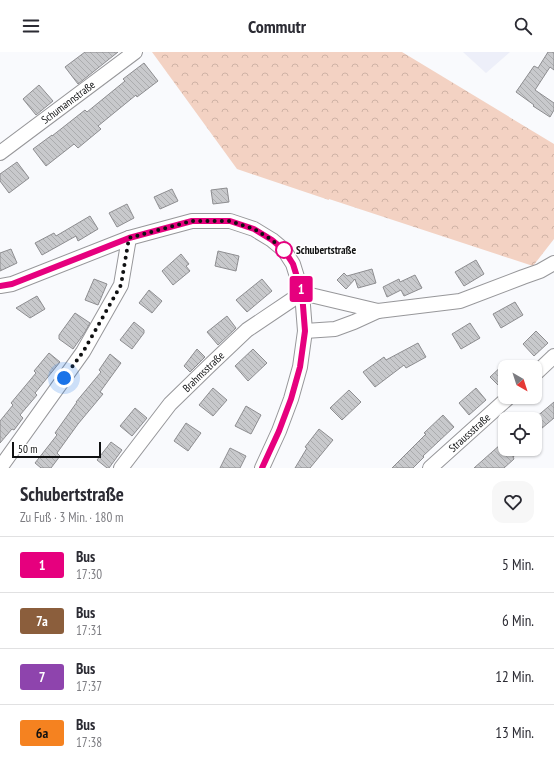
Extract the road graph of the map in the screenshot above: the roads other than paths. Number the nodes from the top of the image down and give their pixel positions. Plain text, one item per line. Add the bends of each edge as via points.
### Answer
1 (135, 52) edge
2 (0, 153) edge
3 (129, 238) junction
4 (554, 263) edge
5 (0, 286) edge
6 (302, 293) junction
7 (378, 311) junction
8 (305, 331) junction
9 (554, 356) edge
10 (542, 367) edge
11 (501, 404) edge
12 (0, 468) edge
13 (121, 468) edge
14 (262, 468) edge
15 (430, 468) edge

1 - 2 street, Schumannstraße
3 - 5 street via 12,284
3 - 6 street via 192,221 230,221 254,229 284,250 293,264
3 - 12 street via 121,285 83,352
4 - 7 street via 540,271 460,301
6 - 7 street
6 - 8 street
6 - 13 street, Brahmsstraße via 247,330 209,366 170,404
7 - 8 street via 335,329
8 - 14 street via 300,367 291,399
9 - 10 street
11 - 15 street, Straussstraße

